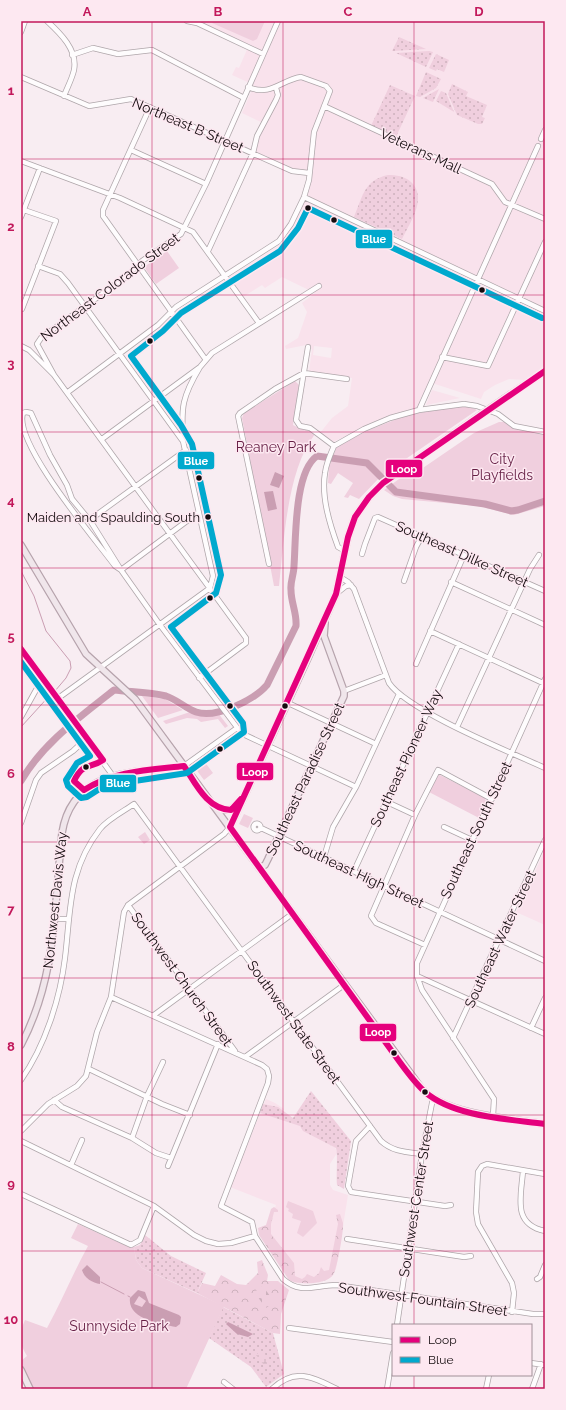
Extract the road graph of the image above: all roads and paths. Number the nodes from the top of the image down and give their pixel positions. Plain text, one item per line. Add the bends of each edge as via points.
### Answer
1 (25, 21) edge
2 (47, 21) edge
3 (187, 21) edge
4 (278, 21) edge
5 (197, 22) edge
6 (21, 32) edge
7 (263, 54) junction
8 (72, 55) junction
9 (21, 77) edge
10 (248, 87) junction
11 (276, 88) junction
12 (64, 96) junction
13 (244, 98) junction
14 (324, 106) junction
15 (150, 107) junction
16 (545, 130) edge
17 (541, 139) dead end
18 (224, 141) junction
19 (538, 146) dead end
20 (130, 150) junction
21 (253, 153) junction
22 (21, 161) edge
23 (40, 168) junction
24 (309, 173) junction
25 (206, 184) junction
26 (110, 195) junction
27 (304, 197) junction
28 (511, 204) junction
29 (24, 210) junction
30 (21, 217) edge
31 (545, 219) edge
32 (185, 228) junction
33 (545, 242) edge
34 (208, 251) junction
35 (138, 265) junction
36 (38, 266) junction
37 (226, 276) junction
38 (477, 279) junction
39 (319, 286) dead end
40 (519, 299) junction
41 (86, 306) junction
42 (22, 309) edge
43 (545, 311) edge
44 (171, 312) junction
45 (259, 323) junction
46 (21, 346) edge
47 (308, 347) dead end
48 (120, 354) junction
49 (442, 357) junction
50 (206, 360) junction
51 (200, 368) junction
52 (545, 371) edge
53 (304, 374) junction
54 (54, 375) junction
55 (347, 379) dead end
56 (180, 382) junction
57 (188, 387) junction
58 (68, 392) junction
59 (154, 400) junction
60 (419, 410) junction
61 (545, 432) edge
62 (102, 439) junction
63 (183, 442) junction
64 (334, 446) junction
65 (186, 450) junction
66 (136, 486) junction
67 (199, 512) junction
68 (91, 522) junction
69 (170, 533) junction
70 (422, 536) junction
71 (21, 545) edge
72 (345, 551) junction
73 (362, 554) dead end
74 (464, 555) junction
75 (539, 555) dead end
76 (269, 564) dead end
77 (121, 570) junction
78 (340, 577) junction
79 (404, 581) dead end
80 (451, 582) junction
81 (524, 582) junction
82 (351, 585) junction
83 (210, 588) junction
84 (545, 591) edge
85 (336, 594) junction
86 (511, 610) junction
87 (325, 618) junction
88 (160, 624) junction
89 (545, 625) edge
90 (430, 631) junction
91 (325, 641) junction
92 (459, 644) junction
93 (312, 648) junction
94 (21, 649) edge
95 (489, 659) junction
96 (416, 664) dead end
97 (100, 668) junction
98 (386, 675) junction
99 (199, 678) junction
100 (544, 681) edge
101 (45, 682) junction
102 (344, 691) junction
103 (399, 694) junction
104 (56, 697) junction
105 (288, 703) junction
106 (428, 712) junction
107 (21, 717) edge
108 (331, 724) junction
109 (457, 727) junction
110 (237, 728) junction
111 (87, 738) junction
112 (376, 744) junction
113 (267, 746) junction
114 (512, 753) junction
115 (184, 766) junction
116 (311, 766) junction
117 (545, 768) edge
118 (113, 776) junction
119 (356, 787) junction
120 (246, 792) junction
121 (492, 799) junction
122 (210, 802) junction
123 (387, 802) junction
124 (415, 815) junction
125 (21, 823) edge
126 (230, 827) junction
127 (444, 827) dead end
128 (260, 828) dead end
129 (278, 836) junction
130 (472, 840) junction
131 (545, 840) edge
132 (324, 857) junction
133 (180, 866) junction
134 (259, 868) junction
135 (354, 871) junction
136 (384, 885) junction
137 (128, 905) junction
138 (440, 912) junction
139 (288, 917) dead end
140 (54, 919) junction
141 (68, 919) junction
142 (500, 940) junction
143 (425, 945) junction
144 (242, 950) junction
145 (545, 961) edge
146 (417, 976) junction
147 (344, 985) junction
148 (189, 989) junction
149 (111, 997) junction
150 (545, 998) edge
151 (472, 1001) junction
152 (154, 1015) junction
153 (293, 1021) junction
154 (531, 1028) junction
155 (545, 1034) edge
156 (454, 1038) junction
157 (218, 1044) junction
158 (21, 1045) edge
159 (236, 1053) junction
160 (245, 1057) junction
161 (163, 1062) dead end
162 (89, 1069) junction
163 (21, 1080) edge
164 (146, 1096) junction
165 (433, 1098) junction
166 (54, 1100) junction
167 (190, 1115) junction
168 (494, 1116) junction
169 (545, 1124) edge
170 (370, 1126) junction
171 (21, 1131) edge
172 (132, 1138) junction
173 (82, 1140) dead end
174 (21, 1141) edge
175 (422, 1154) junction
176 (171, 1158) junction
177 (71, 1165) junction
178 (168, 1166) dead end
179 (523, 1170) junction
180 (545, 1174) edge
181 (21, 1194) edge
182 (415, 1201) junction
183 (451, 1205) dead end
184 (154, 1206) junction
185 (545, 1231) edge
186 (255, 1236) junction
187 (347, 1239) dead end
188 (408, 1248) junction
189 (471, 1256) dead end
190 (545, 1265) edge
191 (537, 1279) dead end
192 (401, 1295) junction
193 (512, 1312) junction
194 (545, 1314) edge
195 (397, 1324) edge
196 (289, 1328) dead end
197 (392, 1342) edge
198 (392, 1360) edge
199 (532, 1363) edge
200 (543, 1365) edge
201 (21, 1370) edge
202 (489, 1376) edge
203 (224, 1382) dead end
204 (30, 1389) edge
205 (232, 1389) edge
206 (272, 1389) edge
207 (337, 1389) edge
208 (388, 1389) edge
209 (486, 1389) edge
210 (532, 1389) edge

1 - 6 street
2 - 8 street via 64,38
3 - 5 street
4 - 7 street, Northeast Colorado Street
5 - 7 street
7 - 10 street, Northeast Colorado Street
8 - 12 street via 74,68
8 - 13 street via 93,48 118,54 152,50
9 - 12 street, Northeast B Street
10 - 11 street via 257,91
10 - 13 street, Northeast Colorado Street
11 - 14 street via 301,76 326,86 330,91
11 - 21 street via 278,95 256,136
12 - 15 street, Northeast B Street via 89,106 127,98
13 - 18 street, Northeast Colorado Street
14 - 24 street via 313,136
14 - 28 street, Veterans Mall via 492,184 505,202
15 - 18 street, Northeast B Street
15 - 20 street
16 - 17 street
18 - 21 street, Northeast B Street
18 - 25 street, Northeast Colorado Street
19 - 28 street
20 - 25 street
20 - 26 street
21 - 24 street, Northeast B Street via 292,171
21 - 34 street
22 - 23 street
23 - 26 street
23 - 29 street
24 - 27 street
25 - 32 street, Northeast Colorado Street
26 - 32 street
26 - 35 street via 103,216
27 - 37 street via 291,224 279,241
27 - 38 street
28 - 31 street, Veterans Mall
28 - 38 street
29 - 30 street
29 - 36 street via 56,221
32 - 34 street via 193,232
32 - 35 street, Northeast Colorado Street via 181,234
33 - 40 street
34 - 37 street
35 - 41 street, Northeast Colorado Street
35 - 44 street
36 - 41 street via 63,276
36 - 42 street
37 - 44 street
37 - 45 street
38 - 40 street
38 - 49 street
39 - 45 street
40 - 43 street
40 - 49 street via 488,366
41 - 48 street
41 - 54 street, Northeast Colorado Street via 38,341 37,346
44 - 48 street
44 - 50 street
45 - 50 street via 212,353
46 - 54 street via 29,350
47 - 53 street
48 - 58 street
48 - 59 street
49 - 60 street
50 - 51 street
51 - 56 street
51 - 57 street
52 - 72 main road, bridge via 376,489 355,517
53 - 55 street
53 - 64 street via 296,420 300,426 310,428
53 - 76 street via 275,389 240,413 238,419
54 - 58 street
56 - 57 street
56 - 59 street
57 - 63 street via 181,414
58 - 62 street
59 - 62 street
59 - 63 street
60 - 61 street via 464,404 477,406 498,414 514,426
60 - 64 street via 364,429
62 - 66 street
63 - 65 street
64 - 72 street via 324,477 327,509 338,547
65 - 66 street
65 - 67 street
66 - 68 street via 94,516
66 - 69 street
67 - 69 street
67 - 83 street via 213,576
68 - 77 street
68 - 77 street via 72,499 31,413 23,413 22,422 33,450 63,500 115,566
69 - 77 street
69 - 83 street
70 - 73 street, Southeast Dilke Street via 378,517 372,525
70 - 74 street, Southeast Dilke Street
70 - 79 street
71 - 97 main road via 80,646
72 - 78 main road
74 - 80 street
74 - 81 street, Southeast Dilke Street
75 - 81 street
77 - 88 street
78 - 82 street
78 - 85 main road
80 - 86 street
80 - 90 street
81 - 84 street, Southeast Dilke Street
81 - 86 street
82 - 85 street
82 - 98 street
83 - 88 street
83 - 99 street via 246,638 246,643
85 - 87 main road
86 - 89 street
86 - 95 street
87 - 91 main road, Southeast Paradise Street
87 - 93 main road
88 - 97 street
88 - 99 street
90 - 92 street
90 - 96 street
91 - 93 main road via 320,640
91 - 102 main road, Southeast Paradise Street
92 - 95 street
92 - 106 street, Southeast Pioneer Way
93 - 105 main road
94 - 101 street
95 - 100 street
95 - 109 street
97 - 104 street
97 - 115 main road via 135,699
98 - 102 street
98 - 103 street via 389,683
99 - 110 street
100 - 114 street, Southeast South Street
101 - 104 street
101 - 107 street via 36,690
102 - 108 main road, Southeast Paradise Street via 343,699
103 - 106 street
103 - 112 street
104 - 111 street
105 - 108 street
105 - 113 main road
106 - 109 street
106 - 123 street, Southeast Pioneer Way
108 - 112 street
108 - 116 main road, Southeast Paradise Street
109 - 114 street
110 - 113 street via 243,734
110 - 115 street
111 - 118 street
111 - 125 street via 41,773 36,780
112 - 119 street
113 - 116 street
113 - 120 main road
114 - 117 street
114 - 121 street, Southeast South Street
115 - 118 main road, Northwest Davis Way
115 - 122 main road
116 - 119 street
116 - 129 main road, Southeast Paradise Street
118 - 140 main road, Northwest Davis Way via 98,781 84,790 68,811 62,834
119 - 132 street via 333,827
120 - 122 main road via 231,810 220,809
120 - 126 main road
121 - 124 street via 438,770
121 - 130 street, Southeast South Street
122 - 126 main road
123 - 124 street
123 - 135 street, Southeast Pioneer Way
124 - 136 street
126 - 133 street
126 - 134 main road
127 - 130 street
128 - 129 street, Southeast High Street
129 - 132 street, Southeast High Street
129 - 134 main road, Southeast Paradise Street via 265,865
130 - 138 street, Southeast South Street
131 - 142 street, Southeast Water Street
132 - 135 street, Southeast High Street
133 - 137 street
133 - 141 street, Southwest State Street via 134,804 101,827 83,856 73,884
133 - 144 street, Southwest State Street
134 - 147 main road
135 - 136 street, Southeast High Street
136 - 138 street, Southeast High Street
136 - 143 street via 372,919
137 - 148 street, Southwest Church Street
137 - 149 street via 124,912
138 - 142 street, Southeast High Street
138 - 143 street, Southeast South Street
139 - 144 street
140 - 141 street
140 - 158 main road, Northwest Davis Way via 45,982 37,1010
141 - 163 street via 60,987 40,1043
142 - 145 street, Southeast High Street
142 - 151 street, Southeast Water Street
143 - 146 street, Southeast South Street via 417,963
144 - 148 street
144 - 153 street, Southwest State Street
146 - 151 street
146 - 156 street, Southeast South Street via 418,983
147 - 153 street
147 - 165 main road via 411,1076
148 - 152 street
148 - 159 street, Southwest Church Street
149 - 152 street
149 - 162 street via 97,1032
150 - 154 street
151 - 154 street
151 - 156 street, Southeast Water Street
152 - 157 street
153 - 160 street
153 - 170 street, Southwest State Street
154 - 155 street
156 - 168 street via 494,1099
157 - 159 street
157 - 167 street
159 - 160 street
160 - 186 street, Southwest Fountain Street via 262,1065 269,1076 220,1206 250,1220
161 - 164 street
162 - 164 street
162 - 166 street via 77,1086
164 - 167 street
164 - 172 street
165 - 168 main road via 463,1110
165 - 175 street, Southwest Center Street
166 - 171 street
166 - 172 street via 62,1107
167 - 176 street
168 - 169 main road
170 - 175 street, Southwest State Street via 388,1147
170 - 182 street via 356,1141 348,1186 351,1192
172 - 176 street via 156,1153
173 - 177 street
174 - 177 street
175 - 182 street, Southwest Center Street
176 - 178 street
177 - 184 street
179 - 180 street
179 - 185 street via 521,1212 529,1225
179 - 193 street via 487,1164 478,1172 478,1224 512,1283
181 - 184 street via 131,1245 140,1240
182 - 183 street
182 - 188 street, Southwest Center Street
184 - 186 street via 206,1241 218,1244 231,1243
186 - 192 street, Southwest Fountain Street via 283,1279 297,1288 336,1285
187 - 188 street
188 - 189 street
188 - 192 street, Southwest Center Street
190 - 191 street
192 - 193 street, Southwest Fountain Street
192 - 195 street, Southwest Center Street
193 - 194 street, Southwest Fountain Street
196 - 197 street
198 - 208 street
199 - 200 street
200 - 210 street
201 - 204 main road
202 - 209 street
203 - 205 street
206 - 207 street via 282,1381 298,1375 318,1380

